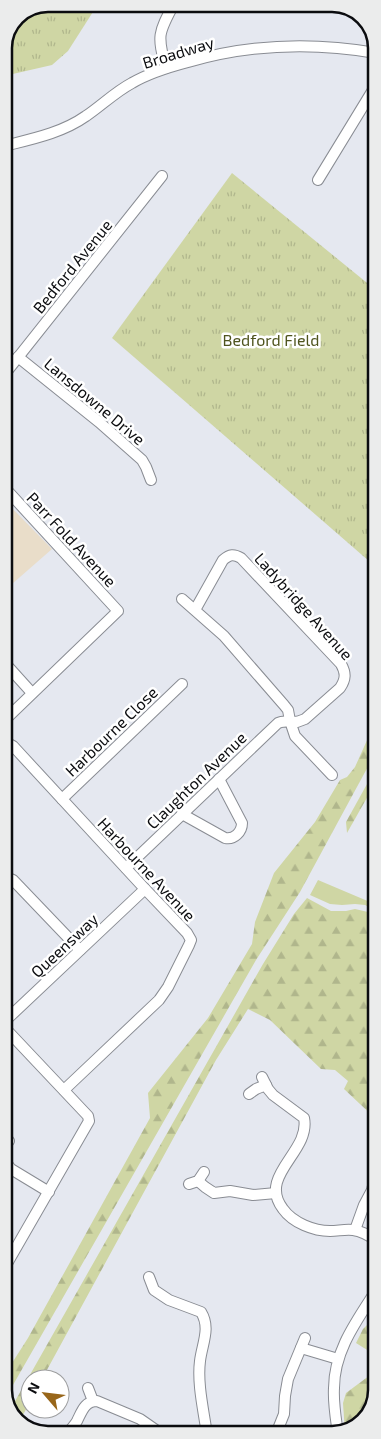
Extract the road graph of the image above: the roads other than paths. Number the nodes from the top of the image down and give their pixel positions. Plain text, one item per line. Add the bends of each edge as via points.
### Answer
1 (170, 12) edge
2 (368, 52) edge
3 (166, 68) junction
4 (368, 98) edge
5 (12, 144) edge
6 (162, 176) dead end
7 (318, 180) dead end
8 (18, 357) junction
9 (12, 365) edge
10 (151, 474) dead end
11 (12, 496) edge
12 (182, 599) dead end
13 (195, 610) junction
14 (12, 671) edge
15 (182, 684) dead end
16 (32, 692) junction
17 (12, 713) edge
18 (290, 721) junction
19 (12, 745) edge
20 (332, 775) dead end
21 (219, 779) junction
22 (62, 799) junction
23 (182, 814) junction
24 (126, 868) junction
25 (12, 880) edge
26 (145, 889) junction
27 (80, 950) junction
28 (12, 1014) edge
29 (12, 1035) edge
30 (64, 1090) junction
31 (249, 1094) dead end
32 (315, 1114) dead end
33 (304, 1118) junction
34 (12, 1170) edge
35 (197, 1179) dead end
36 (49, 1192) junction
37 (276, 1193) junction
38 (368, 1198) edge
39 (355, 1230) junction
40 (368, 1236) edge
41 (12, 1255) edge
42 (149, 1277) dead end
43 (368, 1303) edge
44 (338, 1359) junction
45 (88, 1388) dead end
46 (93, 1401) junction
47 (72, 1426) edge
48 (150, 1426) edge
49 (206, 1426) edge
50 (279, 1426) edge
51 (337, 1426) edge

1 - 3 street via 160,37
2 - 3 street, Broadway via 275,46
3 - 5 street, Broadway via 130,84 75,123
4 - 7 street
6 - 8 street, Bedford Avenue
8 - 9 street, Bedford Avenue
8 - 10 street, Lansdowne Drive via 99,422 142,460
11 - 16 street, Parr Fold Avenue via 118,611
12 - 13 street
13 - 18 street via 224,636 284,705
13 - 18 street, Ladybridge Avenue via 224,560 237,556 341,664 345,676 340,688 305,719
14 - 16 street
15 - 22 street, Harbourne Close
16 - 17 street
18 - 20 street via 295,736
18 - 21 street, Claughton Avenue via 274,726
19 - 22 street, Harbourne Avenue
21 - 23 street, Claughton Avenue
21 - 23 street via 242,823 233,838 225,838
22 - 24 street, Harbourne Avenue
23 - 24 street, Claughton Avenue
24 - 26 street, Harbourne Avenue
25 - 27 street
26 - 27 street, Queensway
26 - 30 street, Harbourne Avenue via 187,932 190,945 164,994
27 - 28 street, Queensway
29 - 30 street
30 - 36 street via 90,1121
31 - 33 street via 264,1081 273,1095
32 - 33 street
33 - 37 street via 300,1142 278,1177
34 - 36 street
35 - 37 street via 214,1193
36 - 41 street
37 - 39 street via 278,1202 289,1217 309,1227 320,1231
38 - 39 street
39 - 40 street
42 - 49 street via 154,1290 169,1300 201,1312 204,1317 207,1330 200,1377
43 - 44 street
44 - 50 street via 303,1343 286,1387 284,1414
44 - 51 street via 334,1387
45 - 46 street
46 - 47 street via 84,1407
46 - 48 street via 105,1403

